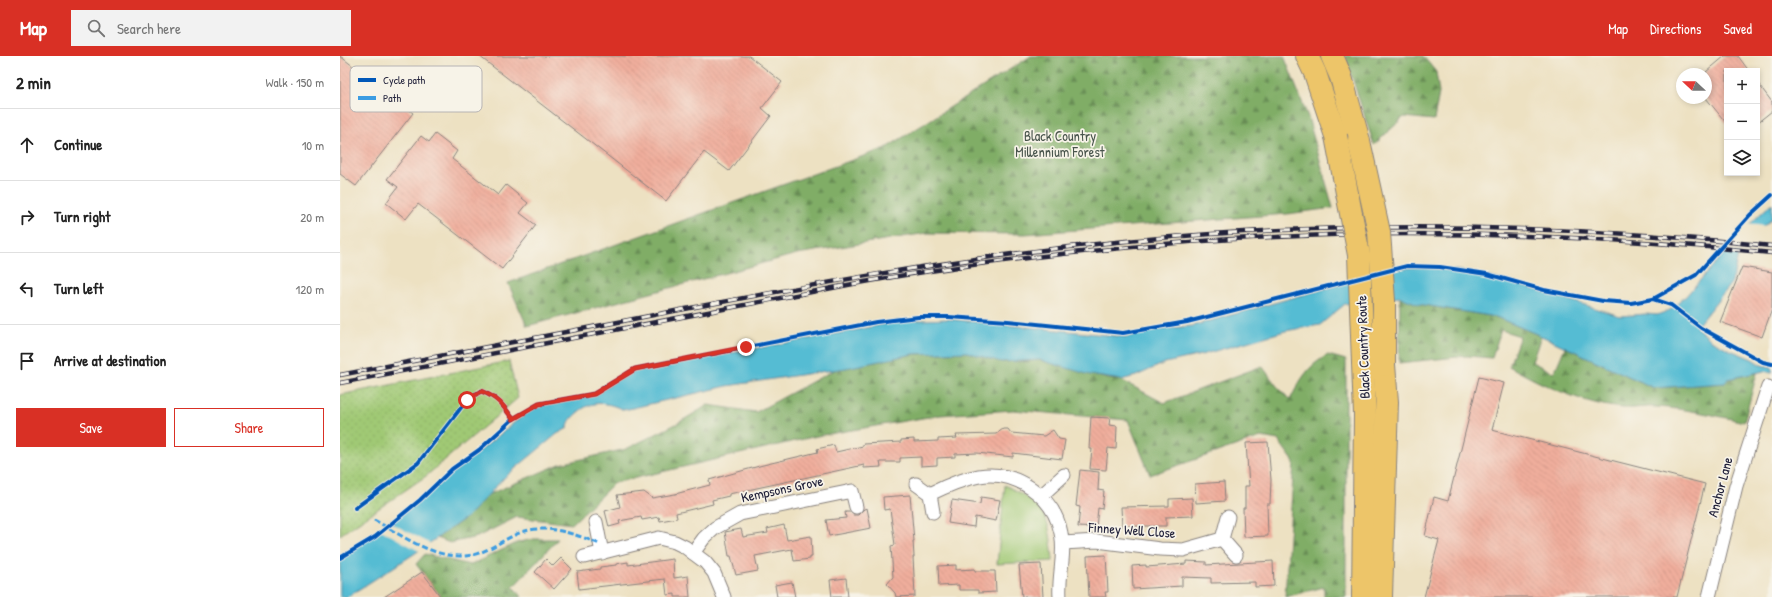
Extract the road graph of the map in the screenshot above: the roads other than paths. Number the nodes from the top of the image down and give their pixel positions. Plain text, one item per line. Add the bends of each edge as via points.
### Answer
1 (1307, 56) edge
2 (1332, 56) edge
3 (1374, 364) junction
4 (1768, 387) dead end
5 (1064, 475) dead end
6 (916, 484) dead end
7 (930, 494) junction
8 (1042, 495) junction
9 (856, 507) dead end
10 (933, 512) dead end
11 (1228, 517) dead end
12 (596, 522) dead end
13 (1222, 539) junction
14 (1063, 543) junction
15 (602, 553) junction
16 (693, 553) junction
17 (1236, 554) dead end
18 (584, 557) dead end
19 (724, 597) edge
20 (1060, 597) edge
21 (1363, 597) edge
22 (1381, 597) edge
23 (1709, 597) edge

1 - 3 highway, Black Country Route, bridge via 1336,136 1359,255
2 - 3 highway, Black Country Route, bridge via 1341,77 1359,141 1379,232 1384,301
3 - 21 highway, Black Country Route via 1365,415
3 - 22 highway, Black Country Route via 1387,402
4 - 23 street, Anchor Lane via 1736,486
5 - 8 street
6 - 7 street
7 - 8 street via 963,479 988,475 1013,480
7 - 10 street
8 - 14 street via 1057,519
9 - 16 street, Kempsons Grove via 852,491 740,514 715,528
11 - 13 street
12 - 15 street
13 - 14 street, Finney Well Close via 1183,550 1097,541
13 - 17 street
14 - 20 street
15 - 16 street via 658,538 675,542
15 - 18 street
16 - 19 street via 714,573

